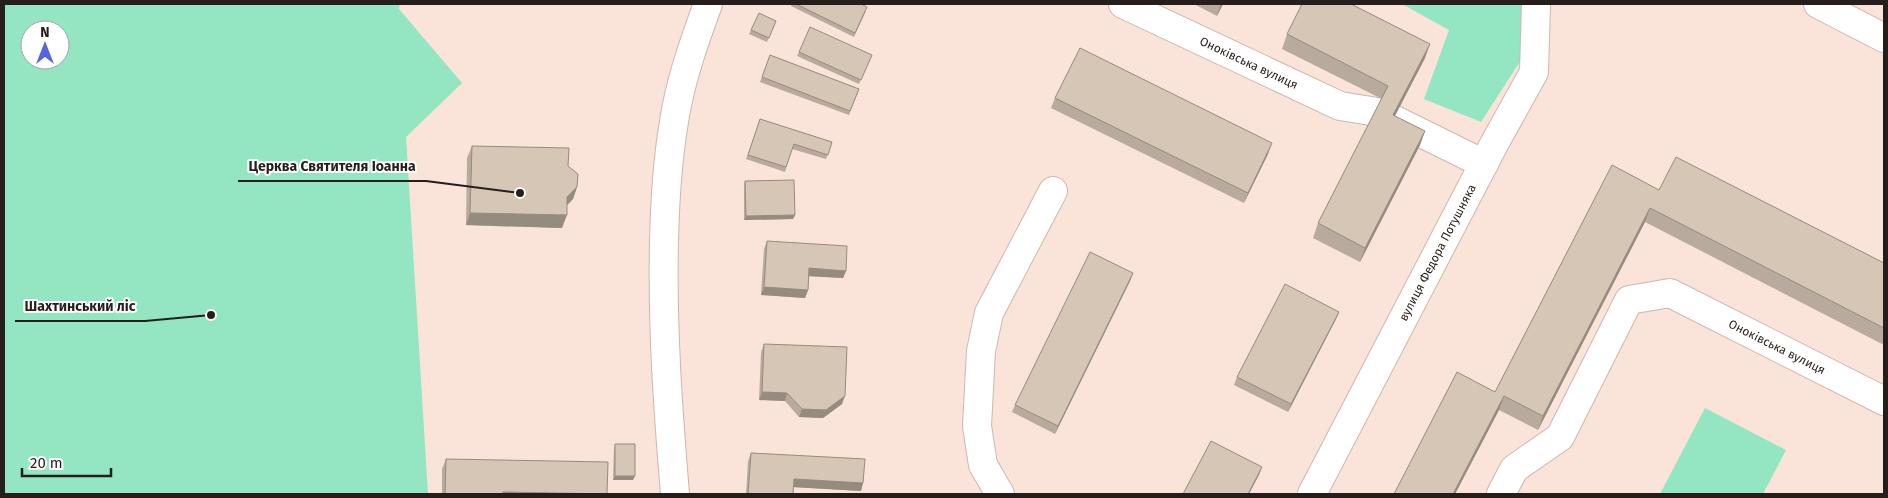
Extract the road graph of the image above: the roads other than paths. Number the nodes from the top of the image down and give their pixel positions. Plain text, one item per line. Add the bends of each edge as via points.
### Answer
1 (708, 4) edge
2 (1123, 4) edge
3 (1536, 4) edge
4 (1818, 4) edge
5 (1884, 38) edge
6 (1484, 164) junction
7 (1052, 191) dead end
8 (1884, 400) edge
9 (675, 494) edge
10 (1000, 494) edge
11 (1312, 494) edge
12 (1501, 494) edge

1 - 9 street via 690,52 679,97 668,168 663,296
2 - 6 street, Оноківська вулиця via 1340,106 1386,115
3 - 6 street, вулиця Федора Потушняка via 1534,72
4 - 5 street
6 - 11 street, вулиця Федора Потушняка
7 - 10 street via 989,313 981,351 977,426 983,464
8 - 12 street, Оноківська вулиця via 1670,293 1629,300 1560,438 1514,469

